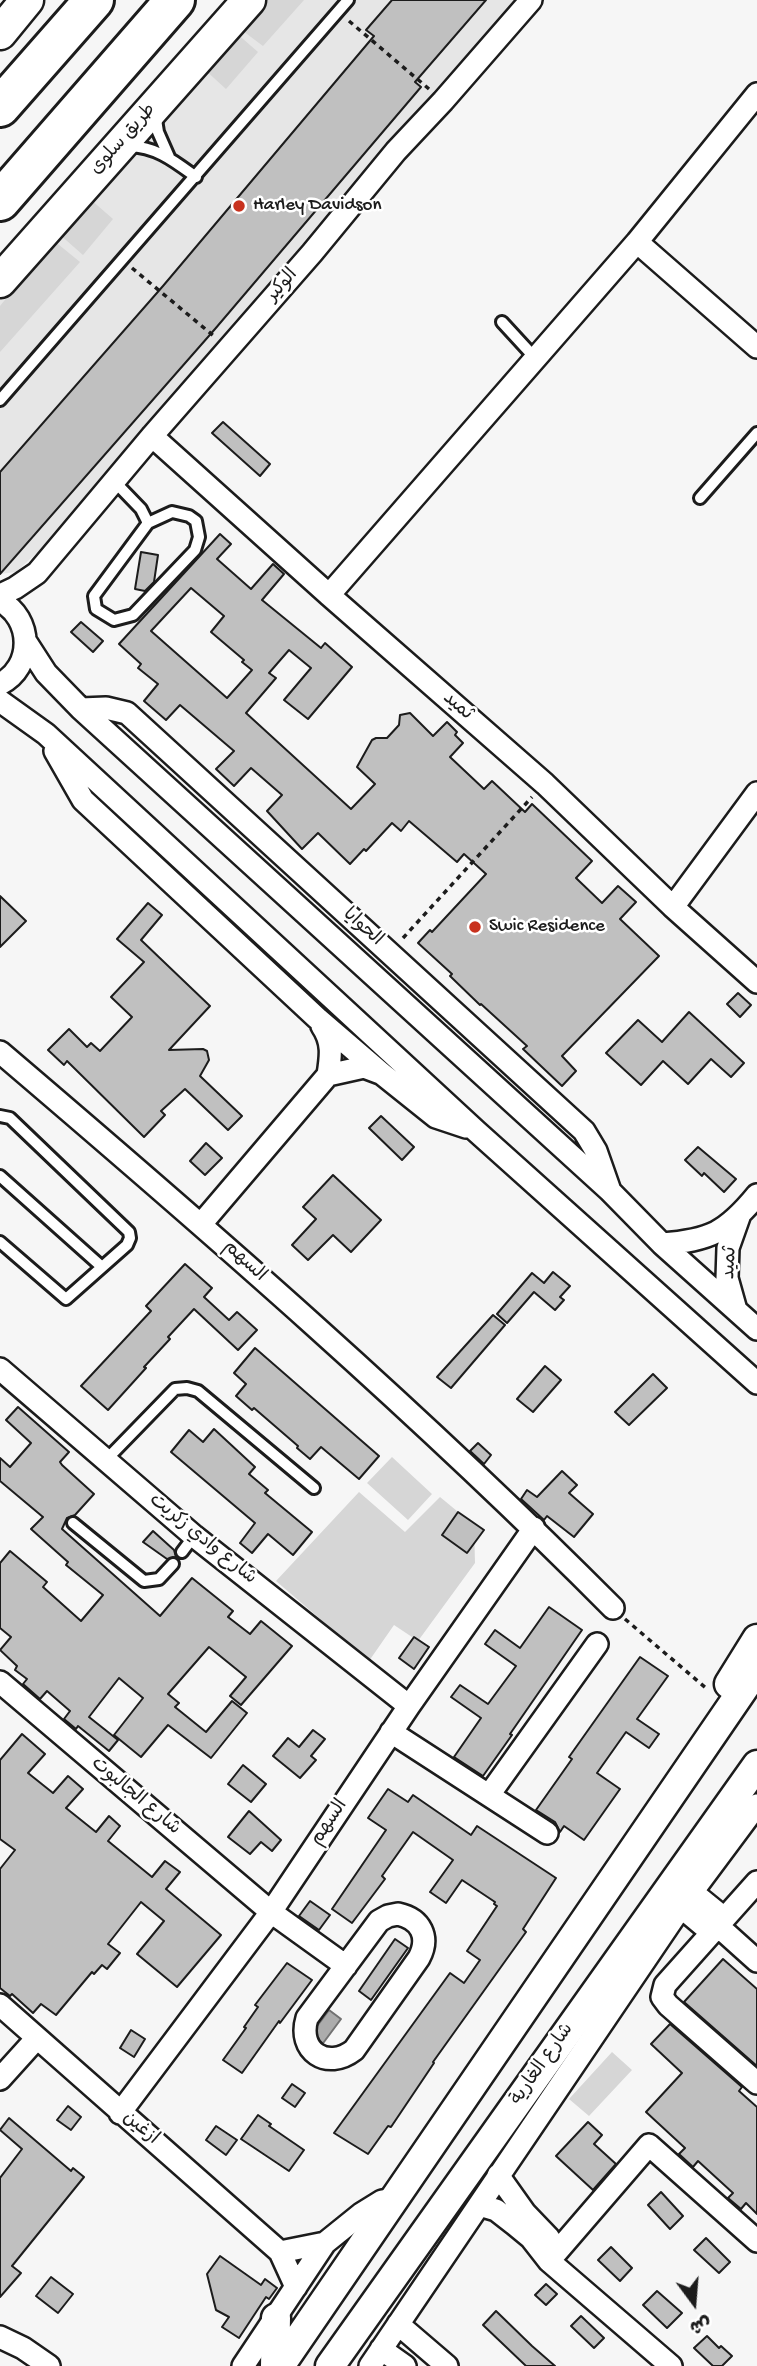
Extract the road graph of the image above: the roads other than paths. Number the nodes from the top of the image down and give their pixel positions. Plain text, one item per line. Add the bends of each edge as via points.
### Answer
1 (27, 0) edge
2 (175, 0) edge
3 (249, 0) edge
4 (348, 0) edge
5 (531, 0) edge
6 (84, 9) edge
7 (0, 33) edge
8 (757, 94) edge
9 (155, 104) junction
10 (0, 107) edge
11 (116, 148) junction
12 (169, 157) junction
13 (196, 177) junction
14 (0, 201) edge
15 (637, 242) junction
16 (0, 281) edge
17 (502, 322) dead end
18 (757, 347) edge
19 (536, 359) junction
20 (0, 400) edge
21 (757, 432) edge
22 (152, 436) junction
23 (114, 481) junction
24 (700, 498) dead end
25 (148, 523) junction
26 (37, 573) junction
27 (0, 595) edge
28 (329, 595) junction
29 (0, 601) edge
30 (24, 632) junction
31 (0, 684) edge
32 (0, 701) edge
33 (81, 709) junction
34 (46, 734) junction
35 (757, 793) edge
36 (673, 907) junction
37 (757, 982) edge
38 (317, 1018) junction
39 (0, 1052) edge
40 (381, 1073) junction
41 (328, 1075) junction
42 (0, 1115) edge
43 (476, 1131) junction
44 (0, 1175) edge
45 (609, 1191) junction
46 (757, 1195) edge
47 (739, 1217) junction
48 (202, 1223) junction
49 (0, 1242) edge
50 (662, 1244) junction
51 (102, 1267) junction
52 (736, 1310) junction
53 (757, 1329) edge
54 (0, 1369) edge
55 (757, 1382) edge
56 (106, 1460) junction
57 (314, 1488) dead end
58 (73, 1524) dead end
59 (534, 1528) junction
60 (173, 1564) dead end
61 (613, 1608) road end
62 (757, 1639) edge
63 (597, 1644) dead end
64 (757, 1669) edge
65 (0, 1682) edge
66 (409, 1706) junction
67 (391, 1732) junction
68 (757, 1765) edge
69 (684, 1775) junction
70 (489, 1795) junction
71 (757, 1805) edge
72 (547, 1833) dead end
73 (757, 1882) edge
74 (687, 1900) junction
75 (271, 1912) junction
76 (718, 1925) junction
77 (757, 1961) edge
78 (346, 1966) junction
79 (0, 2005) edge
80 (37, 2038) junction
81 (0, 2079) edge
82 (757, 2082) edge
83 (120, 2113) junction
84 (498, 2175) junction
85 (394, 2199) junction
86 (478, 2205) junction
87 (757, 2241) edge
88 (325, 2243) junction
89 (280, 2252) junction
90 (554, 2256) junction
91 (296, 2287) junction
92 (276, 2318) junction
93 (398, 2324) junction
94 (0, 2337) edge
95 (375, 2358) edge
96 (48, 2366) edge
97 (243, 2366) edge
98 (275, 2366) edge
99 (280, 2366) edge
100 (330, 2366) edge
101 (405, 2366) edge
102 (447, 2366) edge
103 (671, 2366) edge

1 - 7 main road
2 - 14 highway
3 - 9 main road, طريق سلوى
4 - 13 lane
5 - 22 street, الوكير
6 - 10 highway
8 - 15 street
9 - 11 main road, طريق سلوى
9 - 12 lane via 158,132
11 - 12 lane via 144,147
11 - 16 main road, طريق سلوى
12 - 13 lane
13 - 20 lane
15 - 18 street
15 - 19 street
17 - 19 lane
19 - 28 street
21 - 24 lane
22 - 23 street, الوكير
22 - 28 street, ثميد
23 - 25 lane
23 - 26 street, الوكير
25 - 25 lane via 94,596 96,609 114,620 133,615 195,550 199,537 196,521 189,516 172,512
26 - 27 street, الوكير
26 - 30 street, الوكير
28 - 36 street, ثميد via 545,783
29 - 30 street, الحوايا via 14,612
30 - 31 street, الوكير via 21,665
30 - 33 street, الحوايا via 46,673
32 - 34 street
33 - 45 street, الحوايا
33 - 45 street, الحوايا via 127,713 389,952 584,1131
34 - 38 street via 83,800
34 - 43 street
35 - 36 street
36 - 37 street, ثميد
38 - 40 street
38 - 41 street via 332,1052
39 - 48 street, السهم
40 - 41 street via 364,1067
40 - 43 street via 436,1117
41 - 48 street
42 - 51 lane via 10,1118 129,1232 127,1245
43 - 55 street
44 - 51 lane
45 - 50 street, الحوايا
46 - 47 street, ثميد
47 - 50 street, ثميد via 716,1234
47 - 52 street, ثميد via 728,1248 727,1278
48 - 59 street, السهم
49 - 51 lane via 66,1299
50 - 52 street, الحوايا
52 - 53 street, الحوايا
54 - 56 street, شارع وادي زكريت
56 - 57 lane via 175,1389 187,1388 198,1391
56 - 66 street, شارع وادي زكريت via 188,1544
58 - 60 lane via 144,1581 159,1579
59 - 61 street, السهم
59 - 66 street, السهم
62 - 69 street via 695,1738
63 - 70 street
64 - 69 street
65 - 75 street, شارع الجالبوت
66 - 67 street, السهم
67 - 70 street
67 - 75 street, السهم
68 - 100 street, شارع الغارية
69 - 85 street
70 - 72 street
71 - 74 street, شارع الغارية
73 - 76 street
74 - 76 street
74 - 84 street, شارع الغارية
75 - 78 street, شارع الجالبوت
75 - 83 street, السهم
76 - 77 street
76 - 82 street via 665,1985 662,1997
78 - 78 street via 304,2026 310,2049 324,2058 340,2059 354,2050 419,1958 424,1949 422,1929 408,1916 388,1916 379,1921
79 - 80 street, ازغين
80 - 81 street
80 - 83 street, ازغين
83 - 89 street, ازغين
84 - 86 street, شارع الغارية
84 - 90 street
85 - 88 street via 361,2214
85 - 99 street
86 - 90 street via 496,2210
86 - 93 street, شارع الغارية
87 - 90 street via 649,2145
88 - 89 street
88 - 91 street
89 - 91 street, ازغين
90 - 103 street
91 - 92 street
92 - 97 street
92 - 98 street
93 - 95 street, شارع الغارية
93 - 102 street
94 - 96 street
95 - 101 street

